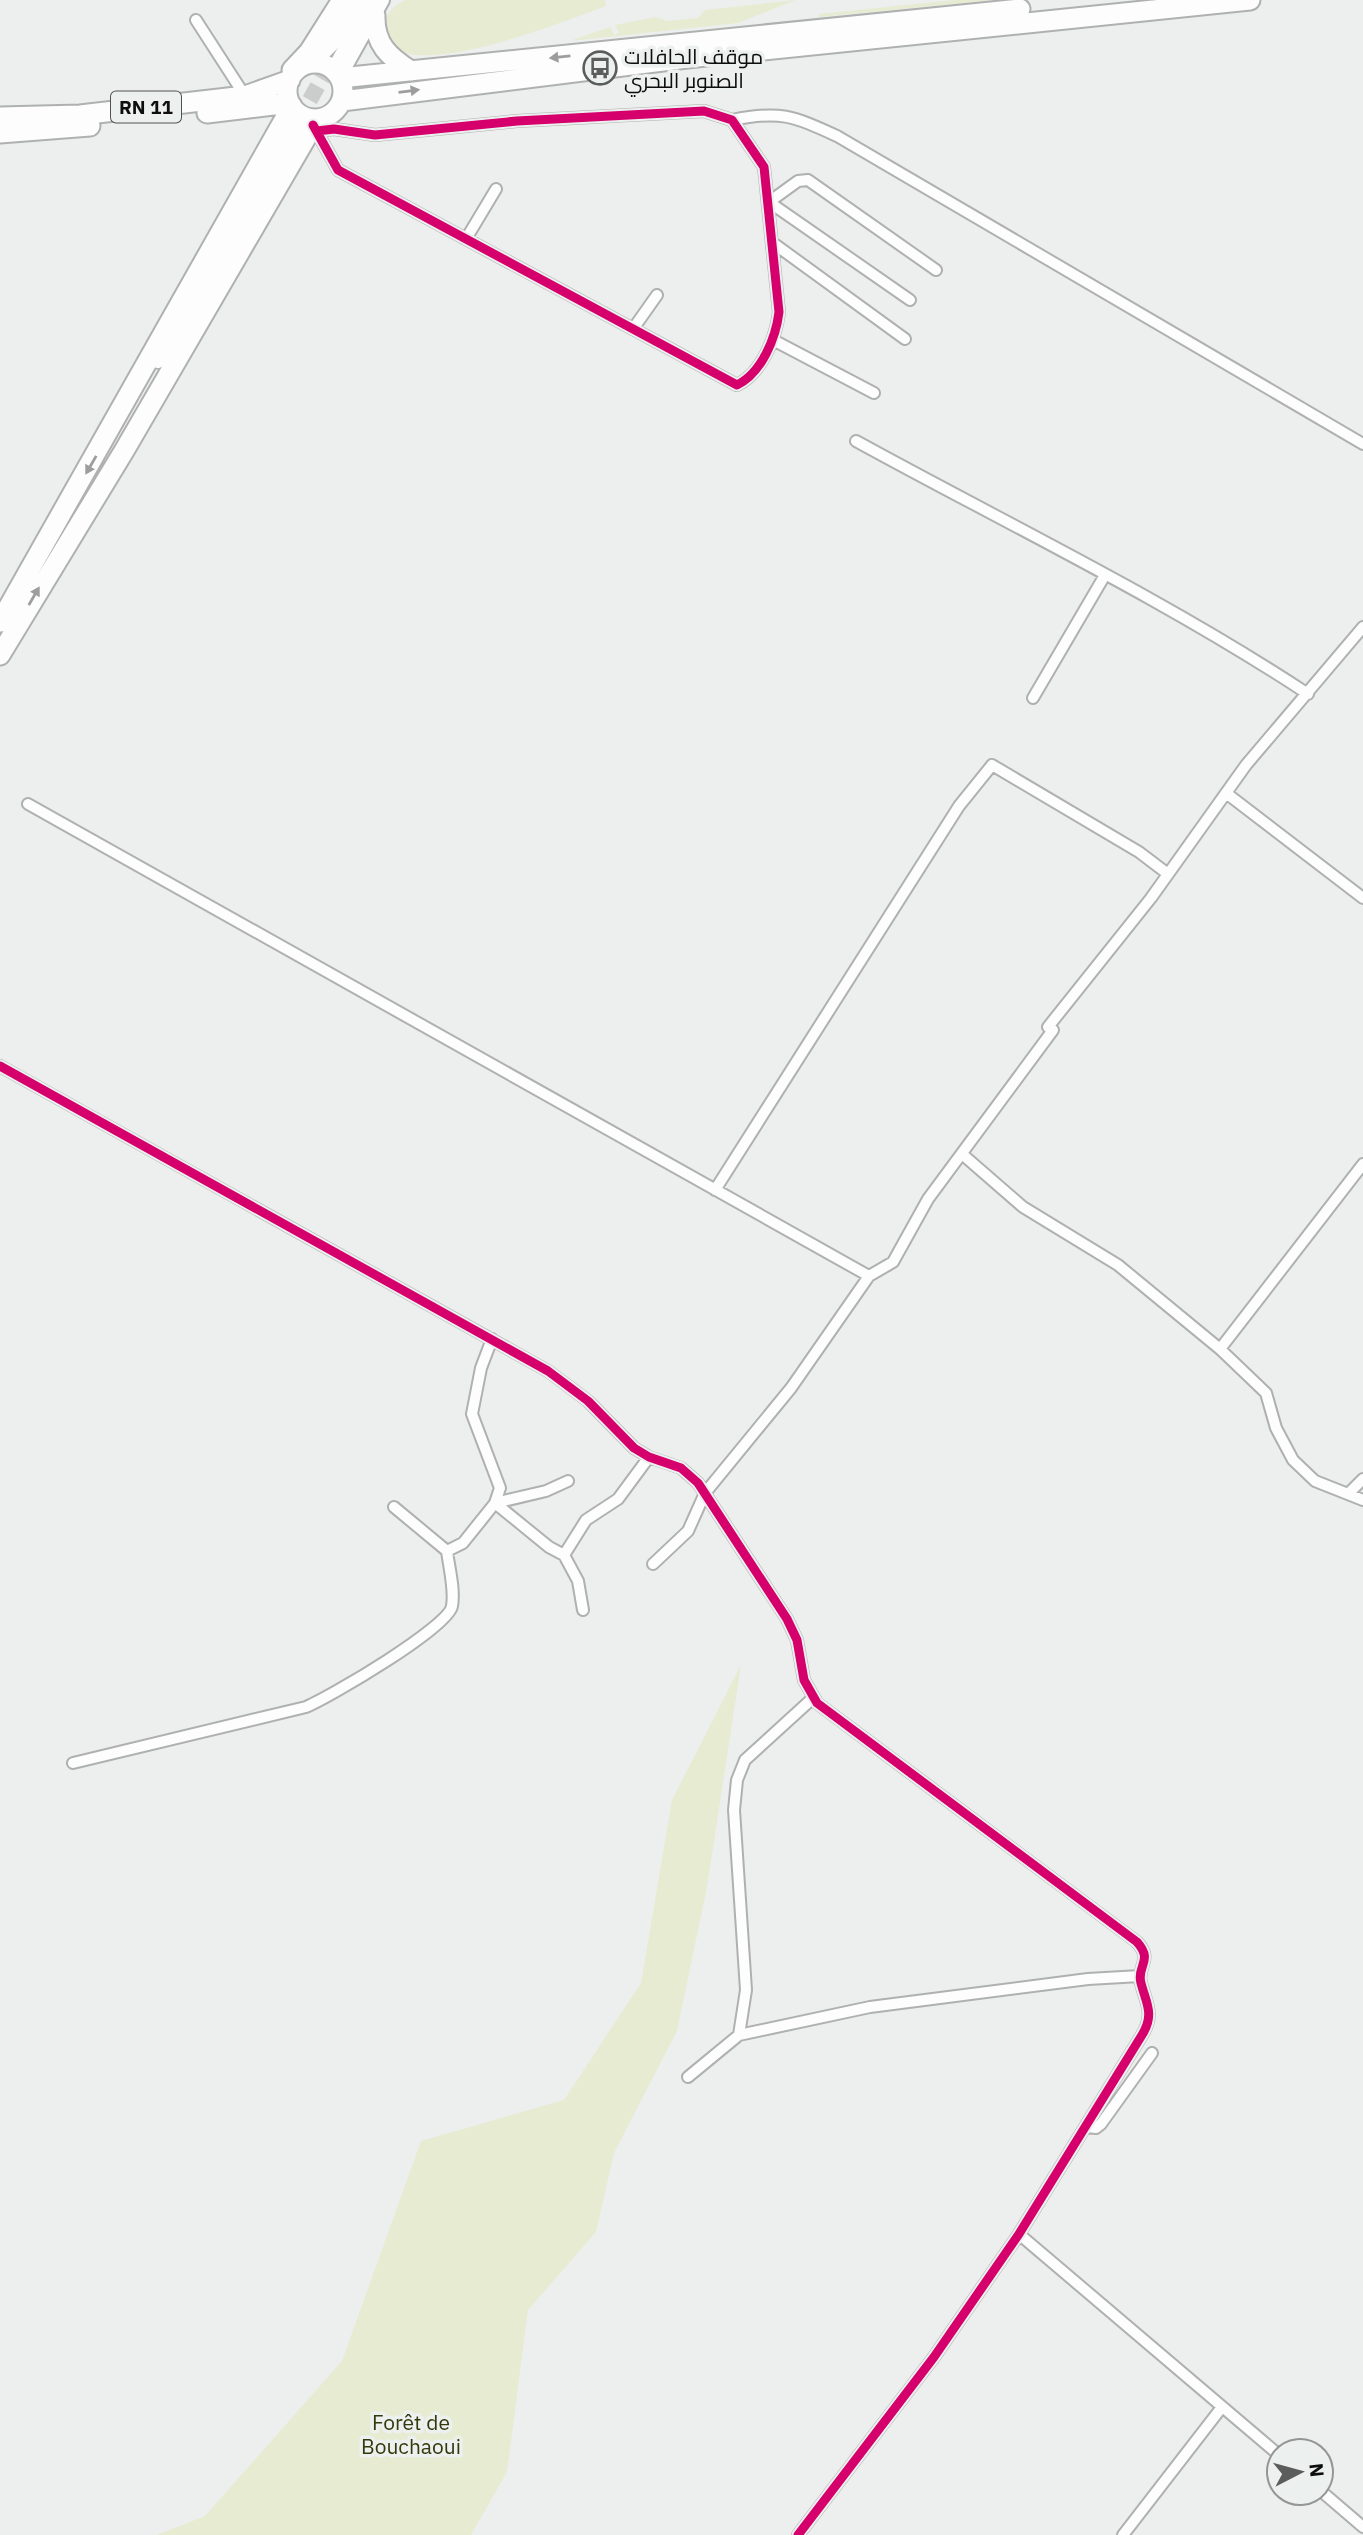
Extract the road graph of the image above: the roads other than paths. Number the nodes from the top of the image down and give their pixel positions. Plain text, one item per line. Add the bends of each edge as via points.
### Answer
1 (342, 0) edge
2 (358, 0) edge
3 (1115, 0) edge
4 (1250, 0) edge
5 (374, 4) edge
6 (196, 20) dead end
7 (312, 64) junction
8 (338, 69) junction
9 (411, 71) junction
10 (290, 80) junction
11 (251, 99) junction
12 (342, 101) junction
13 (0, 117) edge
14 (304, 118) junction
15 (732, 120) junction
16 (0, 133) edge
17 (273, 142) junction
18 (496, 189) dead end
19 (769, 202) junction
20 (466, 239) junction
21 (773, 243) junction
22 (936, 270) dead end
23 (657, 295) dead end
24 (909, 300) dead end
25 (633, 329) junction
26 (905, 338) dead end
27 (773, 340) junction
28 (874, 393) dead end
29 (106, 440) junction
30 (856, 441) dead end
31 (1363, 444) edge
32 (1105, 575) junction
33 (0, 622) edge
34 (1363, 627) edge
35 (0, 655) edge
36 (1308, 694) junction
37 (1033, 698) dead end
38 (1226, 793) junction
39 (28, 804) dead end
40 (1168, 874) junction
41 (1363, 898) edge
42 (0, 1066) edge
43 (962, 1154) junction
44 (1363, 1164) edge
45 (715, 1190) junction
46 (869, 1276) junction
47 (492, 1339) junction
48 (1220, 1349) junction
49 (649, 1457) junction
50 (1363, 1479) edge
51 (568, 1481) dead end
52 (705, 1493) junction
53 (1348, 1494) junction
54 (1363, 1500) edge
55 (495, 1503) junction
56 (394, 1507) dead end
57 (447, 1551) junction
58 (564, 1555) junction
59 (653, 1564) dead end
60 (583, 1610) dead end
61 (813, 1698) junction
62 (73, 1763) dead end
63 (1140, 1976) junction
64 (738, 2035) junction
65 (1152, 2053) dead end
66 (688, 2077) dead end
67 (1087, 2127) junction
68 (1019, 2234) junction
69 (1222, 2407) junction
70 (1265, 2443) edge
71 (1335, 2503) edge
72 (1363, 2527) edge
73 (798, 2535) edge
74 (1123, 2535) edge

1 - 11 highway via 301,61
2 - 7 street via 334,42
3 -> 9 highway
12 -> 4 highway via 613,66
5 - 8 main road
5 - 9 highway via 378,41
6 - 11 street
7 - 8 highway
7 - 10 highway via 303,66
8 - 9 highway
8 - 12 highway
10 - 11 highway, RN 11
10 - 14 highway
11 - 13 highway, RN 11 via 80,115
11 - 14 highway, RN 11
11 - 16 highway, RN 11
11 - 17 highway via 267,121
12 - 14 highway via 332,114
14 - 15 street via 334,129 374,135 517,121 704,111
14 - 17 highway
14 - 20 street via 338,170
14 - 29 main road via 130,409
35 -> 14 highway via 124,451
15 - 19 street via 764,167
15 - 31 street via 758,114 791,115 837,136
17 - 29 highway
18 - 20 street
19 - 21 street
19 - 22 street via 798,181 808,180
19 - 24 street
20 - 25 street
21 - 26 street
21 - 27 street via 779,312
23 - 25 street
25 - 27 street via 737,385 750,379
27 - 28 street
29 -> 33 highway
30 - 32 street
32 - 36 street
32 - 37 street
34 - 36 street
36 - 38 street
38 - 40 street
38 - 41 street
39 - 45 street
40 - 43 street
40 - 45 street via 992,765 959,806
42 - 47 street
43 - 46 street via 928,1199 893,1262
43 - 48 street via 1023,1207 1118,1265
44 - 48 street
45 - 46 street
46 - 52 street via 783,1399
47 - 49 street via 562,1380
47 - 55 street via 472,1414 498,1476
48 - 53 street via 1266,1393 1276,1428 1293,1461 1315,1480
49 - 52 street via 681,1468
49 - 58 street via 618,1499 586,1520
50 - 53 street
51 - 55 street via 546,1492
52 - 59 street via 688,1531
52 - 61 street via 792,1629
53 - 54 street
55 - 57 street via 463,1544
55 - 58 street
56 - 57 street
57 - 62 street via 449,1615 326,1699 290,1712
58 - 60 street via 578,1581
61 - 63 street via 1137,1942 1145,1957
61 - 64 street via 745,1759 737,1780 734,1810 746,1990
63 - 64 street via 870,2007
63 - 67 street via 1149,2001 1149,2022
64 - 66 street
65 - 67 street via 1101,2124
67 - 68 street
68 - 69 street
68 - 73 street via 934,2357
69 - 70 street
69 - 74 street
71 - 72 street

